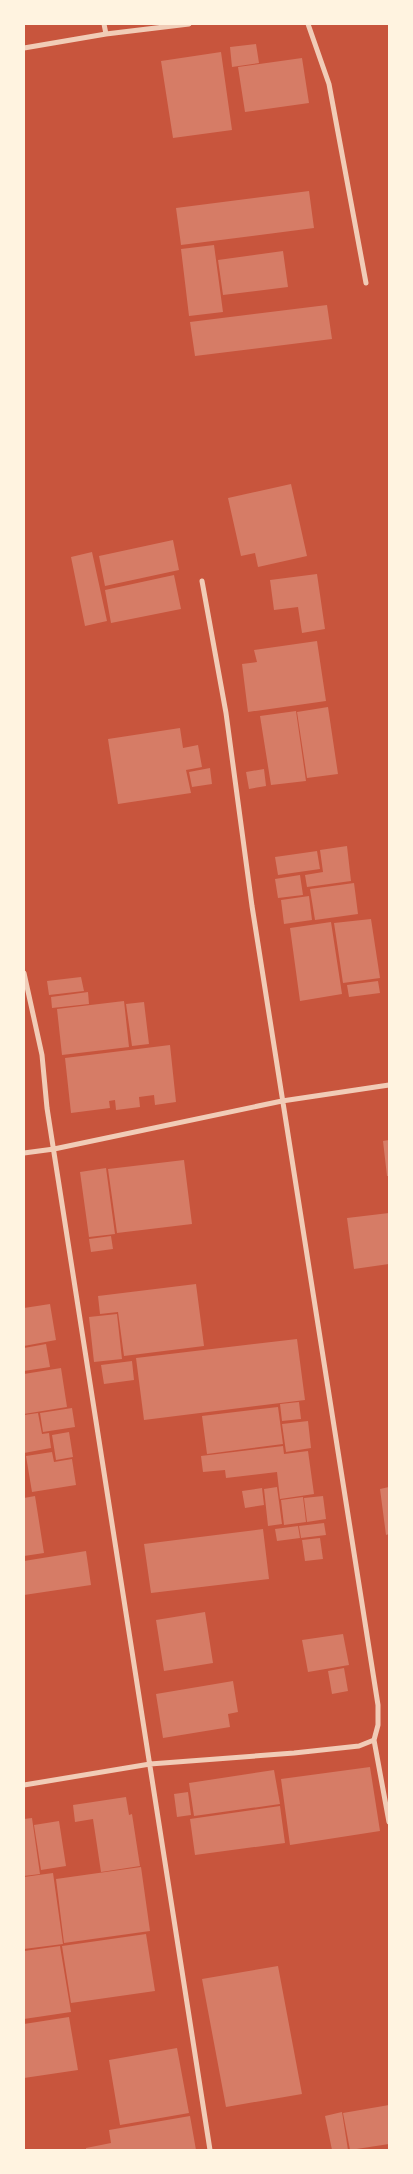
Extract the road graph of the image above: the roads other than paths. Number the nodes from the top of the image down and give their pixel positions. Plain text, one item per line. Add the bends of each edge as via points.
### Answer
1 (104, 24) edge
2 (189, 24) edge
3 (308, 24) edge
4 (106, 34) junction
5 (24, 48) edge
6 (366, 283) dead end
7 (202, 581) dead end
8 (24, 972) edge
9 (389, 1085) edge
10 (282, 1101) junction
11 (54, 1149) junction
12 (24, 1153) edge
13 (374, 1740) junction
14 (150, 1764) junction
15 (24, 1786) edge
16 (389, 1822) edge
17 (210, 2150) edge

1 - 4 street
2 - 4 street
3 - 6 street via 329,84
4 - 5 street
7 - 10 street via 226,713
8 - 11 street via 42,1054
9 - 10 street
10 - 11 street
10 - 13 street via 378,1706
11 - 12 street
11 - 14 street
13 - 14 street via 360,1746 294,1754
13 - 16 street
14 - 15 street
14 - 17 street

